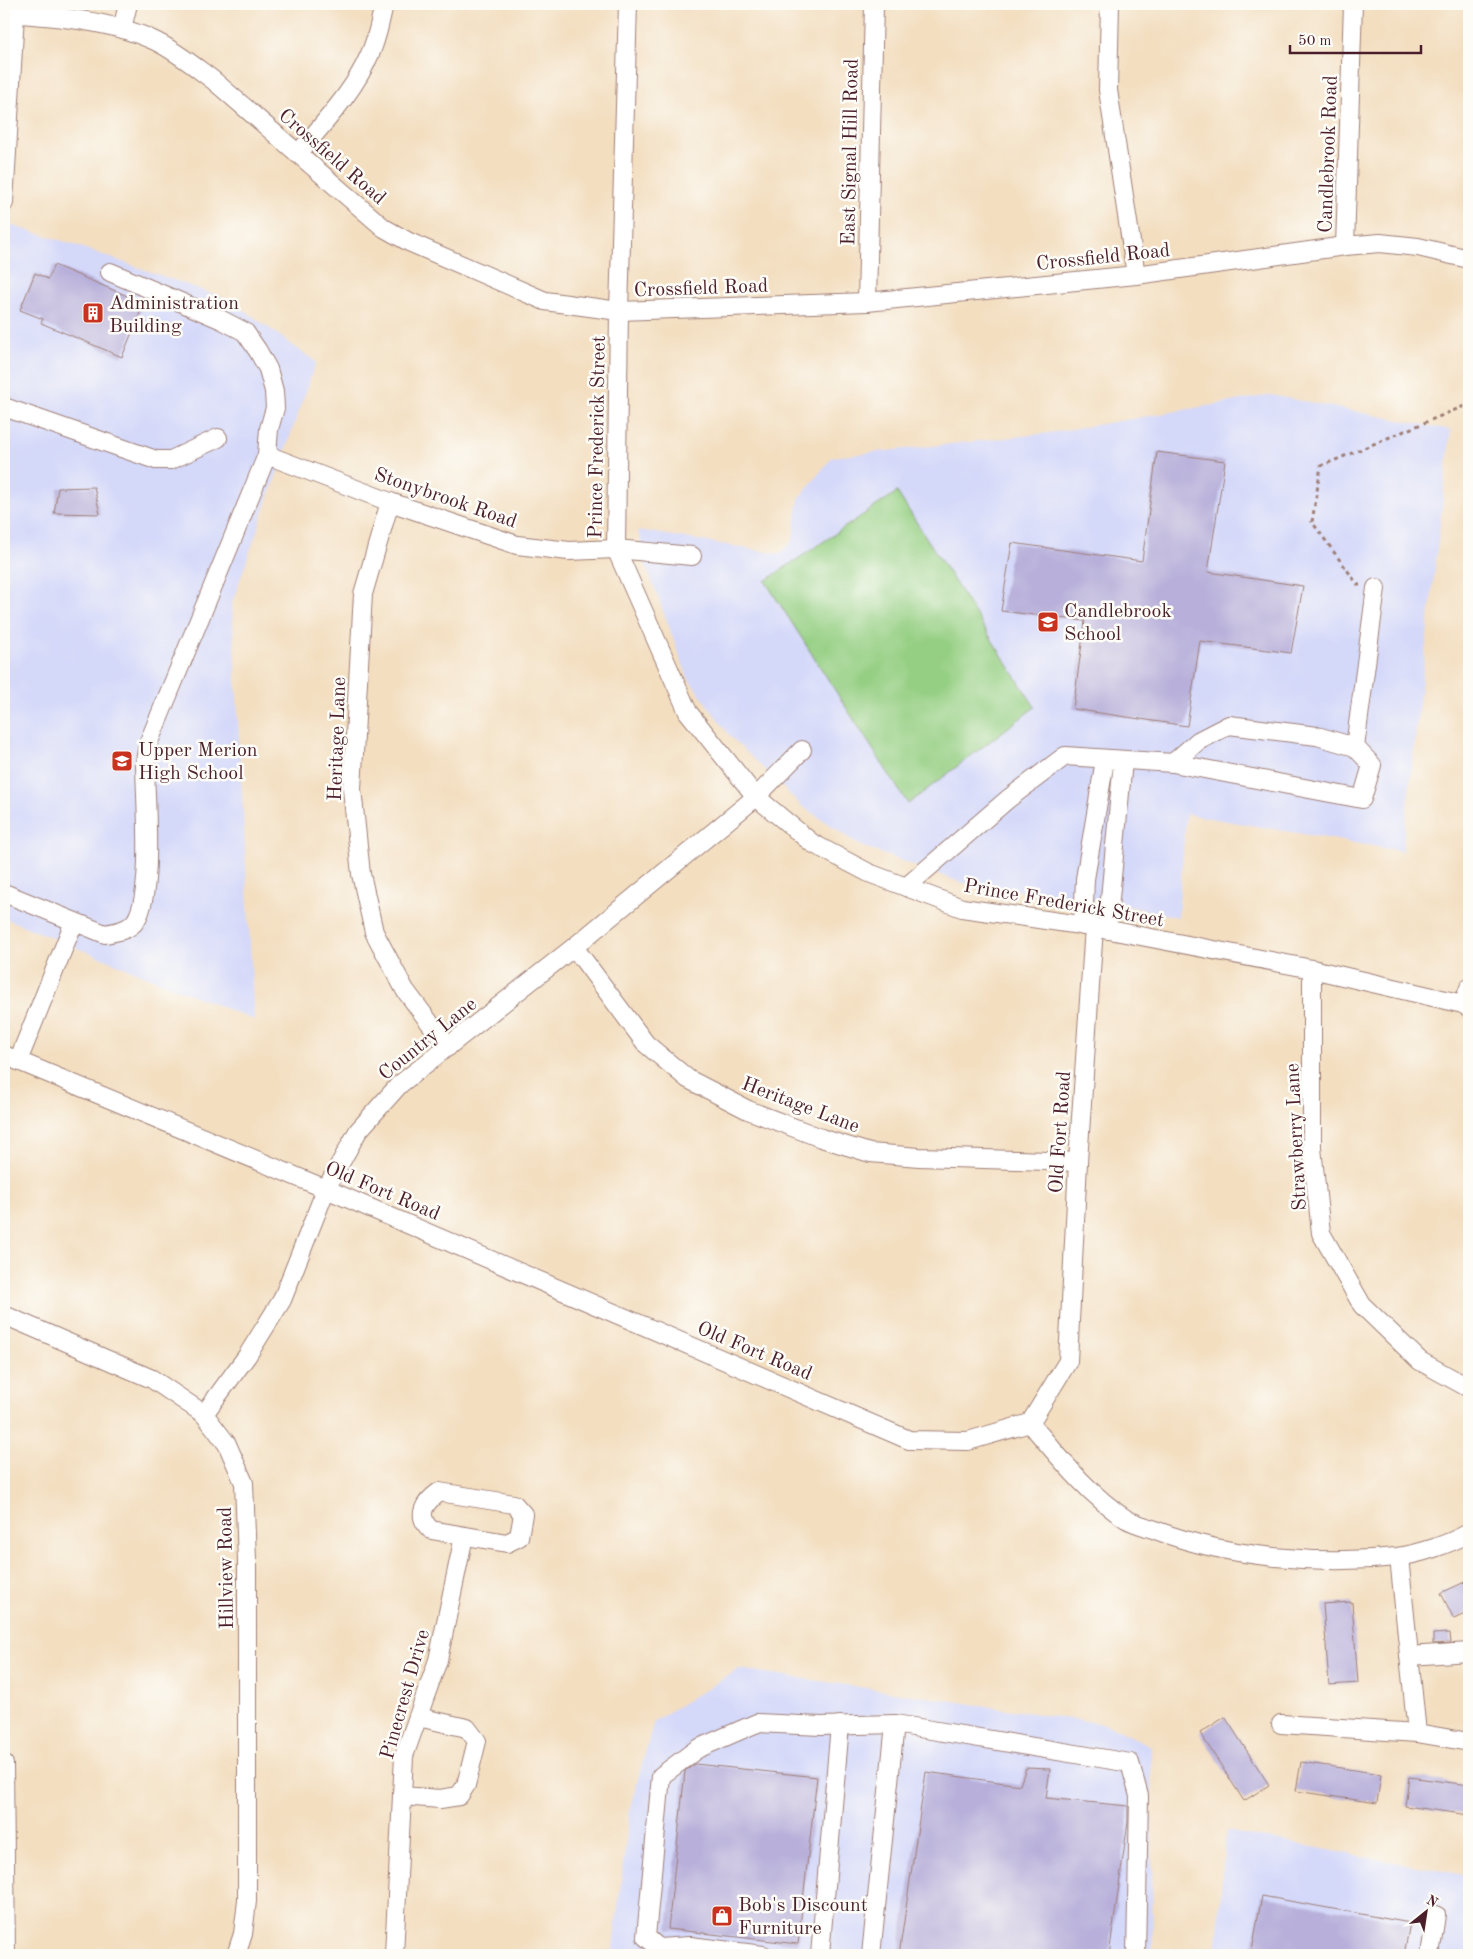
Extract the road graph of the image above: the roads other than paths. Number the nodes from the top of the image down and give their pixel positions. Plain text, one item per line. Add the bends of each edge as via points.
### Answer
1 (128, 4) edge
2 (384, 4) edge
3 (628, 4) edge
4 (874, 4) edge
5 (1110, 4) edge
6 (1353, 4) edge
7 (10, 13) edge
8 (122, 28) junction
9 (298, 154) junction
10 (4, 203) edge
11 (1345, 246) junction
12 (1469, 259) edge
13 (110, 272) dead end
14 (1136, 275) junction
15 (867, 302) junction
16 (619, 311) junction
17 (4, 407) edge
18 (218, 438) dead end
19 (267, 455) junction
20 (390, 502) junction
21 (616, 549) junction
22 (692, 556) dead end
23 (1376, 588) road end
24 (1355, 747) junction
25 (802, 750) dead end
26 (1114, 760) junction
27 (1173, 763) junction
28 (756, 797) junction
29 (906, 887) junction
30 (4, 893) edge
31 (74, 922) junction
32 (1095, 928) junction
33 (574, 947) junction
34 (1312, 970) junction
35 (1467, 1000) edge
36 (448, 1047) junction
37 (11, 1058) edge
38 (1078, 1162) junction
39 (326, 1189) junction
40 (4, 1315) edge
41 (1469, 1388) edge
42 (204, 1414) junction
43 (1030, 1423) junction
44 (1469, 1534) edge
45 (464, 1536) junction
46 (1399, 1557) junction
47 (1469, 1652) edge
48 (1409, 1656) junction
49 (418, 1717) junction
50 (895, 1724) junction
51 (1281, 1724) dead end
52 (840, 1725) junction
53 (1417, 1733) junction
54 (1469, 1742) edge
55 (4, 1764) edge
56 (402, 1796) junction
57 (1436, 1914) dead end
58 (689, 1950) edge
59 (6, 1955) edge
60 (236, 1955) edge
61 (394, 1955) edge
62 (763, 1955) edge
63 (820, 1955) edge
64 (871, 1955) edge
65 (1136, 1955) edge
66 (1430, 1955) edge

1 - 8 street
2 - 9 street via 369,56 356,82
3 - 16 street, Prince Frederick Street
4 - 15 street, East Signal Hill Road
5 - 14 street via 1108,90
6 - 11 street, Candlebrook Road
7 - 8 street, Crossfield Road
7 - 10 street
8 - 9 street, Crossfield Road via 156,41 185,59
9 - 16 street, Crossfield Road via 384,228 409,242 545,301
11 - 12 street, Crossfield Road via 1380,243 1418,247
11 - 14 street, Crossfield Road
13 - 19 street via 245,332 268,369 274,391 275,408
14 - 15 street, Crossfield Road
15 - 16 street, Crossfield Road
16 - 21 street, Prince Frederick Street
17 - 18 street via 156,460 171,460
19 - 20 street, Stonybrook Road
19 - 31 street via 148,744 145,762 147,875 143,904 136,922 122,931 105,934
20 - 21 street, Stonybrook Road via 518,545 569,551
20 - 36 street, Heritage Lane via 363,594 352,789 361,874 374,932 405,990
21 - 22 street, Stonybrook Road
21 - 28 street, Prince Frederick Street via 688,712
23 - 24 street
24 - 27 street via 1317,736 1229,725 1198,741
24 - 27 street via 1372,765 1362,799
25 - 28 street, Country Lane
26 - 27 street
26 - 29 street via 1065,756 1008,799
26 - 32 street
26 - 32 street via 1085,878
28 - 29 street, Prince Frederick Street via 812,843 869,873
28 - 33 street, Country Lane
29 - 32 street, Prince Frederick Street via 962,908
30 - 31 street
31 - 37 street
32 - 34 street, Prince Frederick Street
32 - 38 street, Old Fort Road
33 - 36 street, Country Lane
33 - 38 street, Heritage Lane via 646,1044 688,1079 748,1110 870,1153
34 - 35 street, Prince Frederick Street
34 - 41 street, Strawberry Lane via 1312,1148 1321,1233 1362,1305 1420,1361
36 - 39 street, Country Lane via 399,1085 358,1131
37 - 39 street, Old Fort Road
38 - 43 street, Old Fort Road via 1068,1361
39 - 42 street, Country Lane via 282,1300 247,1356
39 - 43 street, Old Fort Road via 909,1440 968,1441
40 - 42 street, Hillview Road via 152,1379
42 - 60 street, Hillview Road via 227,1444 244,1482 247,1901 243,1934
43 - 46 street via 1079,1480 1127,1519 1184,1541 1252,1554 1314,1561
44 - 46 street
45 - 45 street via 507,1544 519,1537 523,1514 514,1504 439,1492 426,1501 423,1513 425,1524 431,1530
45 - 49 street, Pinecrest Drive via 438,1660
46 - 48 street
47 - 48 street
48 - 53 street
49 - 56 street, Pinecrest Drive via 404,1756
49 - 56 street via 467,1728 477,1742 466,1785 459,1796 440,1799
50 - 52 street
50 - 64 street
50 - 65 street via 1130,1762 1138,1796
51 - 53 street
52 - 58 street via 758,1723 697,1749 661,1776 646,1937 659,1948
52 - 63 street
53 - 54 street
55 - 59 street
56 - 61 street, Pinecrest Drive
57 - 66 street
58 - 62 street

